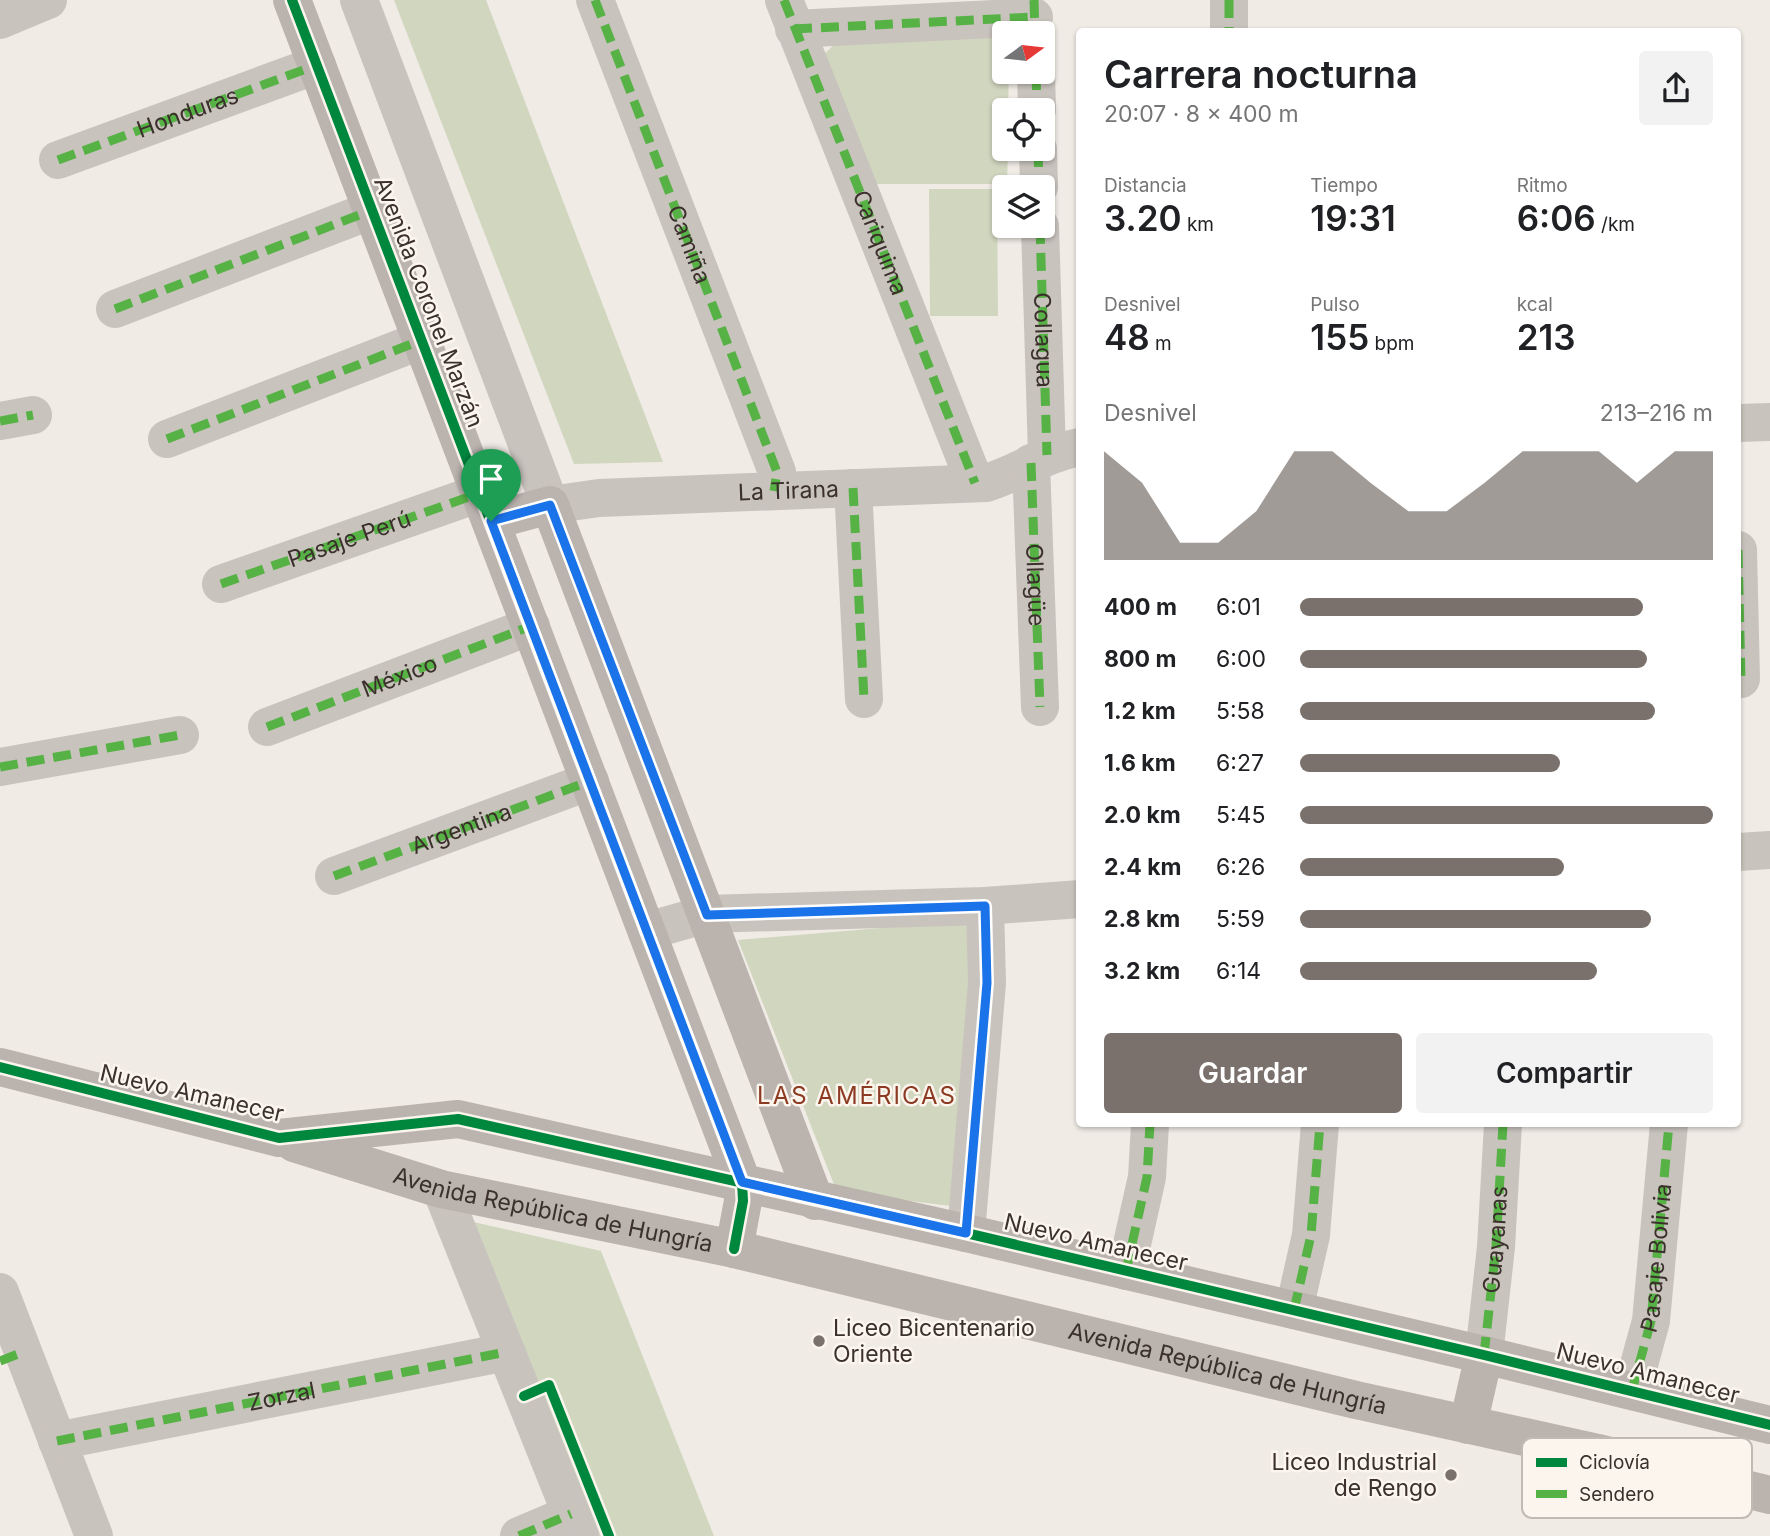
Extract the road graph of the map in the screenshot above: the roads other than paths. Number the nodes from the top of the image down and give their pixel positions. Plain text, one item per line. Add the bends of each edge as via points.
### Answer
1 (48, 0) edge
2 (292, 0) edge
3 (359, 0) edge
4 (594, 0) edge
5 (1229, 0) edge
6 (789, 14) edge
7 (1034, 17) edge
8 (0, 20) edge
9 (1229, 28) edge
10 (317, 65) junction
11 (58, 160) dead end
12 (372, 210) junction
13 (1041, 238) edge
14 (115, 309) dead end
15 (422, 340) junction
16 (1770, 422) edge
17 (1741, 423) edge
18 (167, 439) dead end
19 (1053, 455) edge
20 (975, 483) junction
21 (853, 488) junction
22 (774, 491) junction
23 (550, 505) junction
24 (485, 507) junction
25 (221, 584) dead end
26 (531, 626) junction
27 (864, 699) dead end
28 (1040, 707) dead end
29 (267, 727) dead end
30 (180, 735) dead end
31 (0, 767) edge
32 (590, 781) junction
33 (1770, 850) edge
34 (1741, 852) edge
35 (334, 876) dead end
36 (1076, 899) edge
37 (985, 906) junction
38 (707, 915) junction
39 (647, 931) junction
40 (0, 1067) edge
41 (1150, 1127) edge
42 (1320, 1127) edge
43 (1503, 1127) edge
44 (1669, 1127) edge
45 (279, 1138) junction
46 (742, 1182) junction
47 (441, 1189) junction
48 (816, 1200) junction
49 (966, 1233) junction
50 (734, 1249) junction
51 (1126, 1271) junction
52 (0, 1292) edge
53 (1294, 1310) junction
54 (506, 1352) junction
55 (1484, 1355) junction
56 (12, 1356) edge
57 (1632, 1390) junction
58 (1770, 1424) edge
59 (1468, 1425) junction
60 (1528, 1438) edge
61 (57, 1440) junction
62 (1752, 1491) edge
63 (1770, 1495) edge
64 (576, 1525) edge
65 (94, 1536) edge
66 (519, 1536) edge

1 - 8 street
2 - 10 street, Avenida Coronel Marzán
3 - 23 street, Avenida Coronel Marzán
4 - 22 street, Camiña via 777,472
5 - 9 street
6 - 7 street
6 - 20 street, Cariquima
10 - 11 street, Honduras
10 - 12 street, Avenida Coronel Marzán
12 - 14 street
12 - 15 street, Avenida Coronel Marzán
13 - 19 street, Collagua
15 - 18 street
15 - 24 street, Avenida Coronel Marzán
16 - 17 street
19 - 20 street, La Tirana via 1000,479
19 - 28 street, Ollagüe
20 - 21 street, La Tirana
21 - 22 street, La Tirana
21 - 27 street
22 - 23 street, La Tirana via 599,498
23 - 24 street, La Tirana
23 - 38 street, Avenida Coronel Marzán
24 - 25 street, Pasaje Perú
24 - 26 street, Avenida Coronel Marzán
26 - 29 street, México
26 - 32 street, Avenida Coronel Marzán
30 - 31 street
32 - 35 street, Argentina
32 - 39 street, Avenida Coronel Marzán
33 - 34 street
36 - 37 street
37 - 38 street
37 - 49 street via 986,995
38 - 39 street
38 - 48 street, Avenida Coronel Marzán
39 - 46 street, Avenida Coronel Marzán
40 - 45 street, Nuevo Amanecer
41 - 51 street via 1147,1177
42 - 53 street via 1311,1235
43 - 55 street, Guayanas
44 - 57 street, Pasaje Bolivia via 1651,1321
45 - 46 street, Nuevo Amanecer via 458,1119
45 - 47 street, Avenida República de Hungría
46 - 48 street, Nuevo Amanecer
46 - 50 street, Avenida Coronel Marzán
47 - 50 street, Avenida República de Hungría
47 - 54 street
48 - 49 street, Nuevo Amanecer
49 - 51 street, Nuevo Amanecer
50 - 59 street, Avenida República de Hungría
51 - 53 street, Nuevo Amanecer
52 - 56 street
53 - 55 street, Nuevo Amanecer
54 - 61 street, Zorzal
54 - 64 street
55 - 57 street, Nuevo Amanecer
55 - 59 street
56 - 61 street
57 - 58 street, Nuevo Amanecer
59 - 60 street, Avenida República de Hungría
61 - 65 street
62 - 63 street, Avenida República de Hungría
64 - 66 street

